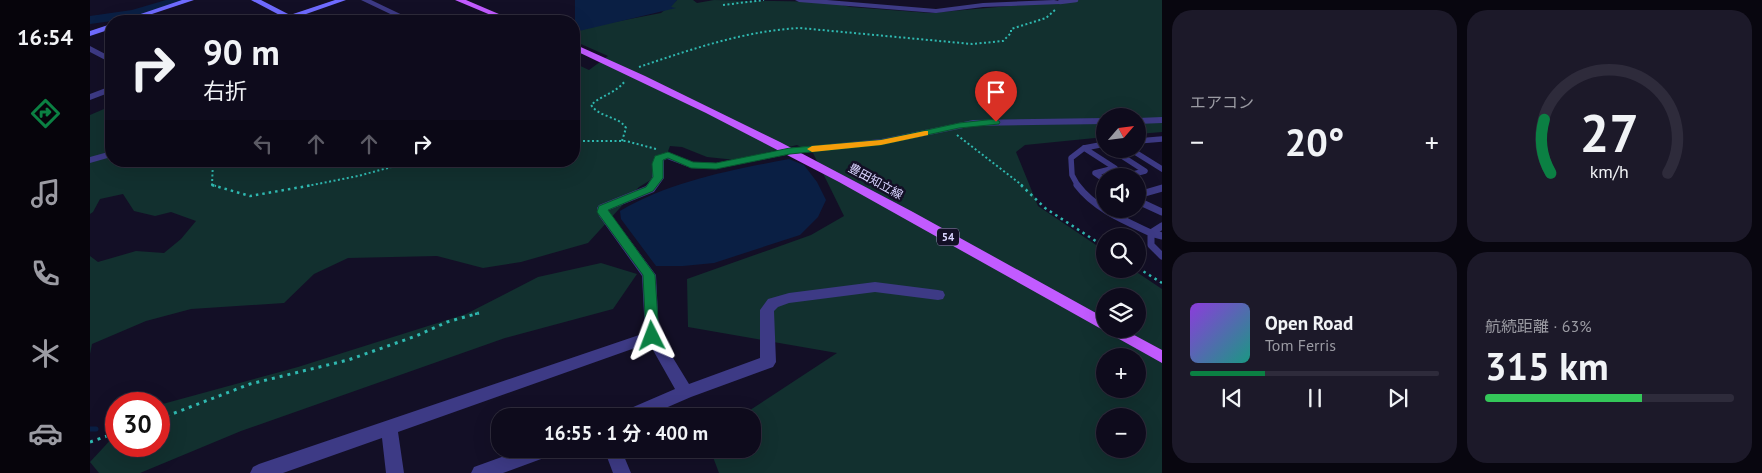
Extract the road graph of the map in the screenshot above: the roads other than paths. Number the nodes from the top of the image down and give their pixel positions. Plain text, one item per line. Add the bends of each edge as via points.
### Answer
1 (190, 0) edge
2 (255, 0) edge
3 (342, 0) edge
4 (365, 0) edge
5 (458, 0) edge
6 (799, 0) edge
7 (1076, 0) edge
8 (1060, 2) joint
9 (143, 15) edge
10 (281, 15) edge
11 (303, 15) edge
12 (398, 15) edge
13 (496, 15) edge
14 (105, 28) edge
15 (90, 34) edge
16 (90, 49) edge
17 (580, 50) edge
18 (105, 57) edge
19 (105, 91) edge
20 (90, 97) edge
21 (1162, 120) edge
22 (1096, 121) edge
23 (1146, 121) edge
24 (1162, 139) edge
25 (1146, 140) edge
26 (1096, 146) edge
27 (1084, 148) junction
28 (790, 151) junction
29 (105, 156) edge
30 (1125, 158) edge
31 (1145, 158) edge
32 (90, 160) edge
33 (1115, 168) edge
34 (1140, 168) edge
35 (1162, 168) edge
36 (1162, 188) edge
37 (1146, 191) edge
38 (1096, 200) edge
39 (1146, 205) edge
40 (1162, 212) edge
41 (1119, 218) edge
42 (1162, 226) edge
43 (1151, 233) junction
44 (1162, 236) edge
45 (1162, 256) edge
46 (938, 295) dead end
47 (1096, 320) edge
48 (652, 336) junction
49 (1128, 338) edge
50 (1162, 357) edge
51 (685, 392) junction
52 (648, 408) edge
53 (389, 428) junction
54 (521, 458) edge
55 (616, 458) edge
56 (259, 473) edge
57 (395, 473) edge
58 (480, 473) edge
59 (622, 473) edge

1 - 9 main road
2 - 10 main road
3 - 11 main road
4 - 12 street
5 - 13 main road
6 - 8 street via 936,11 984,5
7 - 8 lane
14 - 15 main road
16 - 18 street
17 - 28 main road, 豊田知立線 / 54
19 - 20 street
21 - 23 street
22 - 28 street via 973,123 881,142
24 - 25 lane
26 - 27 lane
27 - 33 lane
27 - 38 lane via 1073,155 1070,168 1078,186
28 - 47 main road, 豊田知立線 / 54
28 - 48 street via 716,166 691,164 668,155 657,161 658,178 650,189 603,208 649,275
29 - 32 street
30 - 34 lane
31 - 35 lane
36 - 37 lane
39 - 40 lane
41 - 43 lane
42 - 43 lane
43 - 44 lane
43 - 45 lane via 1151,245
46 - 51 street via 875,287 772,303 767,310 768,362
48 - 51 street
48 - 53 street
49 - 50 main road
51 - 52 street
53 - 56 street
53 - 57 street
54 - 58 street
55 - 59 street

